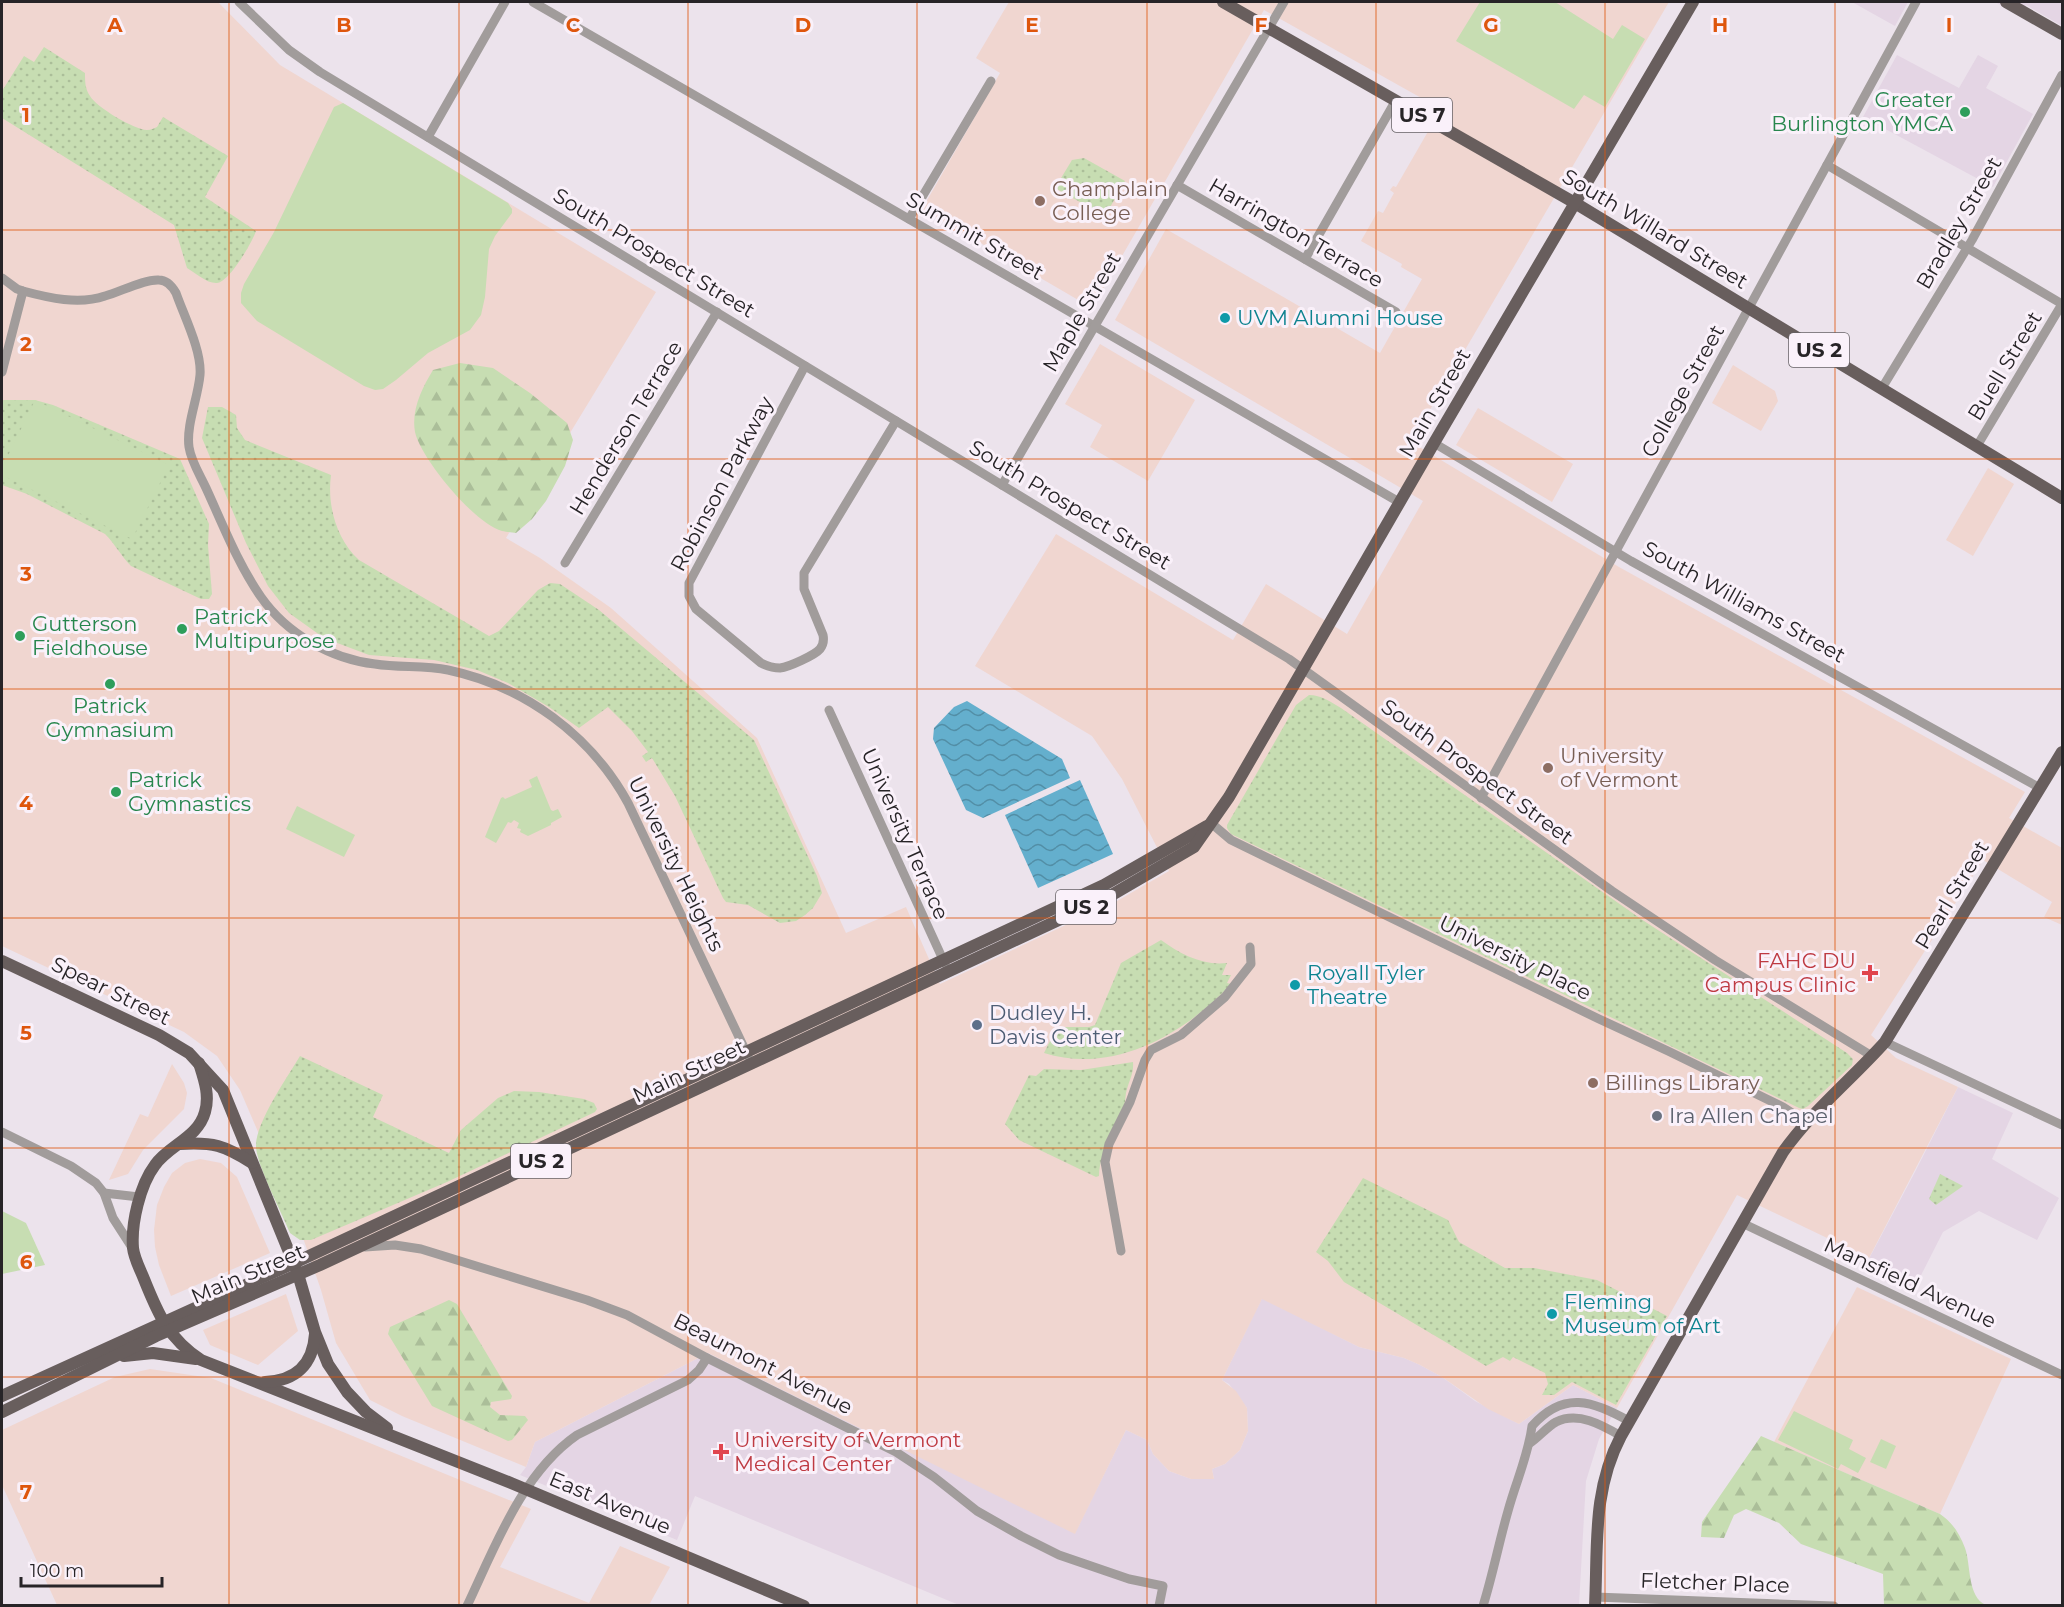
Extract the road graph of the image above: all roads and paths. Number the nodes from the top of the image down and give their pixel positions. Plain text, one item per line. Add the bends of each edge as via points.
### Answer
1 (239, 2) edge
2 (505, 2) edge
3 (533, 2) edge
4 (1222, 2) edge
5 (1284, 2) edge
6 (1693, 2) edge
7 (1916, 2) edge
8 (2006, 2) edge
9 (1269, 28) junction
10 (2062, 34) edge
11 (2062, 75) edge
12 (991, 81) dead end
13 (1396, 100) junction
14 (428, 137) junction
15 (1827, 165) junction
16 (1177, 185) junction
17 (1575, 203) junction
18 (909, 219) junction
19 (1968, 247) junction
20 (1305, 259) junction
21 (2, 278) edge
22 (23, 291) junction
23 (2062, 304) edge
24 (1748, 309) junction
25 (717, 312) junction
26 (1396, 312) dead end
27 (1095, 325) junction
28 (805, 366) junction
29 (2, 372) edge
30 (1882, 388) junction
31 (896, 421) junction
32 (1434, 443) junction
33 (1977, 446) junction
34 (1002, 485) junction
35 (2062, 498) edge
36 (1399, 502) junction
37 (1616, 552) junction
38 (565, 563) dead end
39 (1303, 668) junction
40 (829, 710) dead end
41 (2061, 759) edge
42 (2040, 788) junction
43 (1481, 798) junction
44 (1210, 823) junction
45 (1250, 947) dead end
46 (2, 961) edge
47 (945, 966) junction
48 (1885, 1042) junction
49 (1872, 1056) junction
50 (749, 1058) junction
51 (199, 1063) junction
52 (1806, 1122) junction
53 (2062, 1125) edge
54 (2, 1132) edge
55 (179, 1144) junction
56 (252, 1163) junction
57 (104, 1193) junction
58 (139, 1197) junction
59 (1742, 1223) junction
60 (356, 1247) junction
61 (133, 1249) junction
62 (1121, 1251) dead end
63 (296, 1269) junction
64 (165, 1326) junction
65 (315, 1332) junction
66 (113, 1358) junction
67 (707, 1358) junction
68 (201, 1360) junction
69 (2062, 1375) edge
70 (260, 1382) junction
71 (2, 1396) edge
72 (2, 1412) edge
73 (1629, 1421) junction
74 (1621, 1436) junction
75 (400, 1438) junction
76 (1530, 1443) junction
77 (527, 1489) junction
78 (1595, 1601) edge
79 (467, 1605) edge
80 (804, 1605) edge
81 (1160, 1605) edge
82 (1483, 1605) edge
83 (1834, 1605) edge

1 - 14 street, South Prospect Street via 298,57
2 - 14 street
3 - 18 street, Summit Street
4 - 9 main road, South Willard Street / US 7
5 - 9 street, Maple Street
6 - 17 main road, Main Street
7 - 15 street, College Street
8 - 10 main road
9 - 13 main road, South Willard Street / US 7
9 - 16 street, Maple Street
11 - 19 street, Bradley Street
12 - 18 street
13 - 17 main road, South Willard Street / US 7
13 - 20 street
14 - 25 street, South Prospect Street
15 - 19 street
15 - 24 street, College Street
16 - 20 street, Harrington Terrace
16 - 27 street, Maple Street
17 - 24 main road, South Willard Street / US 2
17 - 32 main road, Main Street / US 2
18 - 27 street, Summit Street
19 - 23 street
19 - 30 street, Bradley Street
20 - 26 street, Harrington Terrace
21 - 22 street
22 - 29 street
22 - 50 street, University Heights via 81,301 154,280 172,286 200,365 189,450 261,598 292,629 328,651 363,662 440,669 479,679 542,710 580,739 628,803
23 - 33 street, Buell Street
24 - 30 main road, South Willard Street / US 2
24 - 37 street, College Street
25 - 28 street, South Prospect Street
25 - 38 street, Henderson Terrace
27 - 34 street, Maple Street
27 - 36 street, Summit Street
28 - 31 street, South Prospect Street
28 - 31 street, Robinson Parkway via 689,583 689,596 696,609 761,663 787,666 822,647 824,638 806,594 804,573
30 - 33 main road, South Willard Street / US 2
31 - 34 street, South Prospect Street
32 - 36 main road, Main Street / US 2
32 - 37 street, South Williams Street
33 - 35 main road, South Willard Street / US 2
34 - 39 street, South Prospect Street
36 - 39 main road, Main Street / US 2
37 - 42 street, South Williams Street
37 - 43 street, College Street
39 - 43 street, South Prospect Street
39 - 44 main road, Main Street / US 2
40 - 47 street, University Terrace
41 - 42 main road, Pearl Street
42 - 48 main road, Pearl Street
43 - 49 street, South Prospect Street via 1678,935
44 - 47 main road, Main Street / US 2 via 1104,885
44 - 52 street, University Place via 1231,840 1783,1107
45 - 62 street via 1251,964 1225,997 1181,1035 1151,1050 1109,1144 1106,1162
46 - 51 main road, Spear Street via 159,1035
47 - 50 main road, Main Street / US 2
48 - 49 main road, Pearl Street
48 - 53 street
49 - 52 main road, Pearl Street
50 - 60 main road, Main Street / US 2
50 - 63 main road, Main Street / US 2
51 - 55 main road via 207,1097 205,1112 192,1133
51 - 56 main road, Spear Street via 223,1090
52 - 59 main road, Pearl Street via 1783,1152
54 - 57 street via 80,1171
55 - 56 main road via 222,1146
55 - 58 main road via 154,1165
56 - 63 main road, Spear Street
57 - 58 street
57 - 61 street via 113,1218
58 - 61 main road
59 - 69 street, Mansfield Avenue
59 - 73 main road, Pearl Street
60 - 63 main road, Main Street / US 2
60 - 67 street, Beaumont Avenue via 394,1245 421,1249 587,1300 627,1315
61 - 64 main road
63 - 64 main road, Main Street / US 2
63 - 65 main road, East Avenue
64 - 66 main road, US 2
64 - 68 main road, East Avenue
64 - 71 main road, US 2
65 - 70 main road, East Avenue via 312,1352 301,1369 279,1381
65 - 75 main road, East Avenue via 328,1364 347,1392 366,1413
66 - 68 main road via 153,1353
66 - 72 main road, US 2
67 - 77 street via 688,1380 568,1442
67 - 81 street, Beaumont Avenue via 896,1452 976,1510 1050,1551 1129,1579 1163,1586
68 - 70 main road, East Avenue
70 - 75 main road, East Avenue
73 - 74 main road, Pearl Street
73 - 76 street via 1585,1402 1565,1403 1532,1425
74 - 76 street via 1575,1418 1557,1422
74 - 78 main road, Pearl Street via 1610,1457 1600,1494
75 - 77 main road, East Avenue
76 - 82 street
77 - 79 street via 508,1518
77 - 80 main road, East Avenue
78 - 83 street, Fletcher Place

